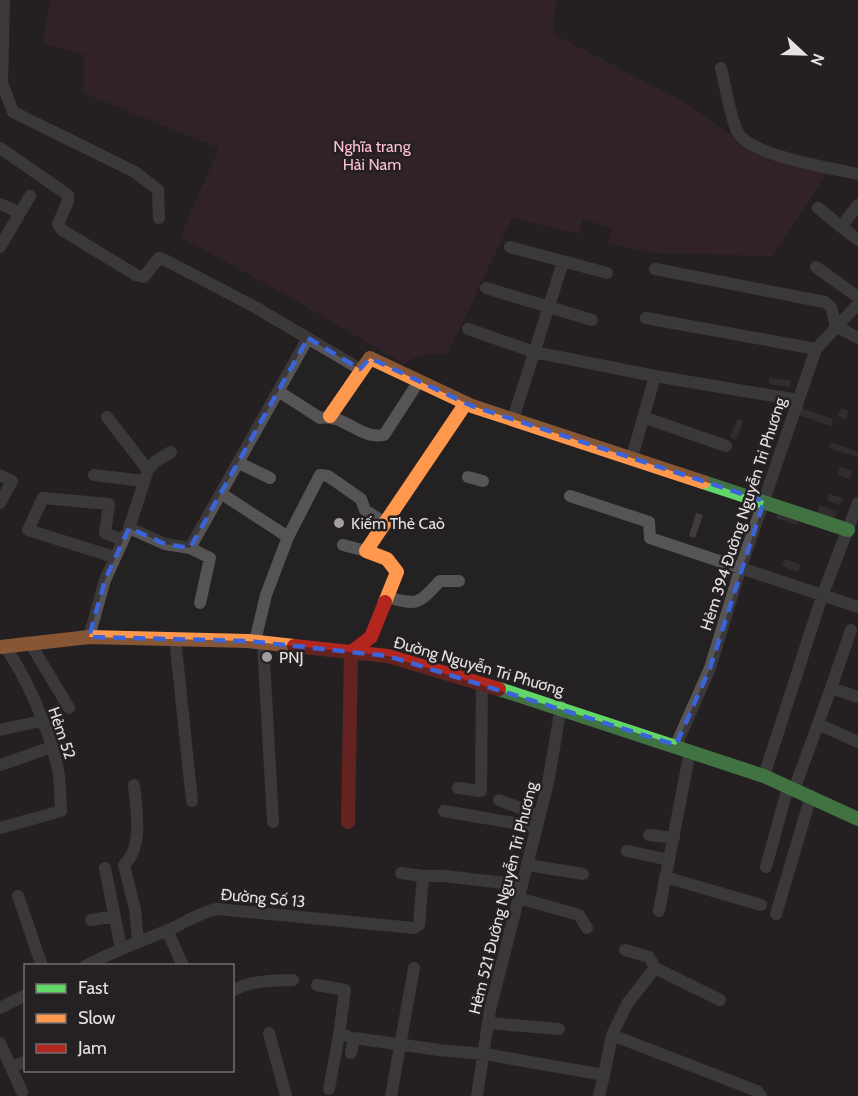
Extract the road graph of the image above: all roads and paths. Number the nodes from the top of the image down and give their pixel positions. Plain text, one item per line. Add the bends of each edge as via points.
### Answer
1 (4, 0) edge
2 (721, 68) dead end
3 (0, 148) edge
4 (858, 174) edge
5 (30, 196) dead end
6 (0, 204) edge
7 (858, 205) edge
8 (818, 208) dead end
9 (20, 213) junction
10 (159, 218) dead end
11 (841, 227) junction
12 (858, 240) edge
13 (0, 247) edge
14 (510, 247) dead end
15 (563, 262) junction
16 (816, 267) dead end
17 (655, 269) dead end
18 (607, 273) dead end
19 (486, 288) dead end
20 (858, 297) edge
21 (858, 304) edge
22 (548, 307) junction
23 (646, 318) dead end
24 (592, 320) dead end
25 (836, 326) junction
26 (468, 329) dead end
27 (308, 338) junction
28 (858, 338) edge
29 (816, 350) junction
30 (534, 352) junction
31 (360, 369) junction
32 (655, 376) junction
33 (419, 381) junction
34 (278, 391) junction
35 (798, 400) junction
36 (466, 403) junction
37 (330, 416) junction
38 (107, 417) dead end
39 (643, 417) junction
40 (513, 419) junction
41 (726, 446) dead end
42 (171, 452) dead end
43 (632, 458) junction
44 (239, 463) junction
45 (0, 475) edge
46 (146, 475) junction
47 (94, 476) dead end
48 (468, 477) dead end
49 (270, 478) dead end
50 (483, 481) dead end
51 (222, 494) junction
52 (570, 496) dead end
53 (764, 501) junction
54 (0, 503) edge
55 (858, 503) edge
56 (385, 524) junction
57 (129, 528) junction
58 (848, 530) junction
59 (288, 537) junction
60 (123, 540) junction
61 (343, 545) dead end
62 (190, 548) junction
63 (366, 551) junction
64 (114, 557) junction
65 (741, 567) junction
66 (459, 581) dead end
67 (822, 596) junction
68 (387, 597) junction
69 (200, 603) dead end
70 (858, 607) edge
71 (851, 630) dead end
72 (89, 636) junction
73 (176, 638) junction
74 (259, 642) junction
75 (30, 643) junction
76 (2, 647) edge
77 (351, 652) junction
78 (482, 684) junction
79 (831, 688) junction
80 (858, 697) edge
81 (561, 707) junction
82 (69, 708) dead end
83 (41, 721) junction
84 (818, 724) junction
85 (0, 730) edge
86 (858, 742) edge
87 (676, 745) junction
88 (52, 747) junction
89 (690, 751) junction
90 (0, 765) edge
91 (764, 776) junction
92 (134, 785) dead end
93 (458, 788) dead end
94 (791, 788) junction
95 (811, 796) junction
96 (499, 800) dead end
97 (192, 801) dead end
98 (444, 811) dead end
99 (858, 819) edge
100 (538, 821) junction
101 (273, 822) dead end
102 (348, 822) dead end
103 (0, 828) edge
104 (649, 835) dead end
105 (674, 838) junction
106 (627, 851) dead end
107 (669, 860) junction
108 (528, 865) junction
109 (766, 867) dead end
110 (105, 868) dead end
111 (401, 873) dead end
112 (583, 874) dead end
113 (423, 876) junction
114 (665, 877) junction
115 (522, 885) junction
116 (18, 897) dead end
117 (518, 898) junction
118 (761, 905) dead end
119 (659, 911) dead end
120 (776, 914) dead end
121 (115, 916) junction
122 (90, 920) dead end
123 (587, 928) dead end
124 (167, 930) junction
125 (138, 940) junction
126 (121, 948) junction
127 (625, 950) dead end
128 (41, 964) edge
129 (89, 964) edge
130 (182, 964) edge
131 (414, 968) dead end
132 (656, 968) junction
133 (293, 980) dead end
134 (316, 985) dead end
135 (234, 990) edge
136 (24, 996) edge
137 (720, 1000) dead end
138 (0, 1008) edge
139 (489, 1023) junction
140 (559, 1029) dead end
141 (269, 1033) dead end
142 (339, 1035) junction
143 (612, 1035) junction
144 (354, 1038) junction
145 (0, 1043) edge
146 (399, 1045) junction
147 (351, 1053) dead end
148 (484, 1054) junction
149 (24, 1061) edge
150 (12, 1067) junction
151 (604, 1075) junction
152 (329, 1089) dead end
153 (22, 1092) dead end
154 (286, 1096) edge
155 (391, 1096) edge
156 (477, 1096) edge
157 (599, 1096) edge
158 (761, 1096) edge

1 - 10 street via 2,83 13,112 135,172 158,190
2 - 4 street via 737,132 749,144
3 - 27 street via 68,195 58,224 62,230 136,275 144,277 159,258 165,260
5 - 9 street
6 - 9 street
7 - 11 street
8 - 11 street
9 - 13 street
11 - 12 street
14 - 15 street
15 - 18 street
15 - 22 street
16 - 20 street
17 - 25 street via 825,302
19 - 22 street
21 - 25 street, Hẻm 394 Đường Nguyễn Tri Phương
22 - 24 street
22 - 30 street
23 - 29 street
25 - 28 street
25 - 29 street, Hẻm 394 Đường Nguyễn Tri Phương
26 - 30 street
27 - 31 street
27 - 34 street
29 - 35 street, Hẻm 394 Đường Nguyễn Tri Phương
30 - 32 street
30 - 40 street
31 - 33 street via 370,358
31 - 37 street
32 - 35 street
32 - 39 street
33 - 36 street
33 - 37 street via 384,435 373,438
34 - 37 street via 320,418
34 - 44 street
35 - 53 street, Hẻm 394 Đường Nguyễn Tri Phương
36 - 40 street
36 - 56 street
38 - 46 street
39 - 41 street
39 - 43 street
40 - 43 street
42 - 46 street
43 - 53 street
44 - 49 street
44 - 51 street
45 - 54 street via 12,481
46 - 47 street
46 - 57 street
48 - 50 street
51 - 59 street
51 - 62 street
52 - 65 street via 649,522 650,538
53 - 58 street
53 - 65 street, Hẻm 394 Đường Nguyễn Tri Phương
55 - 58 street
56 - 59 street via 365,510 361,499 324,474 317,478
56 - 63 street
57 - 60 street
57 - 62 street via 165,544
58 - 67 street
59 - 74 street via 266,595
60 - 64 street
60 - 64 street via 105,533 109,500 43,498 28,530
61 - 63 street
62 - 69 street via 210,558
63 - 68 street via 387,559 397,573
64 - 72 street
65 - 67 street
65 - 87 street, Hẻm 394 Đường Nguyễn Tri Phương via 710,668
66 - 68 street via 440,581 419,603
67 - 70 street
67 - 91 street
68 - 77 street via 371,637
71 - 79 street
72 - 73 street, Đường Nguyễn Tri Phương
72 - 75 street, Đường Nguyễn Tri Phương
73 - 74 street, Đường Nguyễn Tri Phương
73 - 97 street
74 - 77 street, Đường Nguyễn Tri Phương
74 - 101 street
75 - 76 street, Đường Nguyễn Tri Phương
75 - 82 street
76 - 83 street, Hẻm 52 via 22,671
77 - 78 street, Đường Nguyễn Tri Phương via 388,656
77 - 102 street
78 - 81 street, Đường Nguyễn Tri Phương
78 - 93 street via 480,791
79 - 80 street
79 - 84 street
81 - 87 street, Đường Nguyễn Tri Phương
81 - 100 street, Hẻm 521 Đường Nguyễn Tri Phương
83 - 85 street
83 - 88 street, Hẻm 52
84 - 86 street
84 - 94 street
87 - 89 street, Đường Nguyễn Tri Phương
88 - 90 street
88 - 103 street, Hẻm 52 via 58,766 61,811
89 - 91 street, Đường Nguyễn Tri Phương
89 - 105 street
91 - 94 street, Đường Nguyễn Tri Phương
92 - 125 street via 135,846 131,859 124,864
94 - 95 street, Đường Nguyễn Tri Phương
94 - 109 street
95 - 99 street, Đường Nguyễn Tri Phương
95 - 120 street
96 - 100 street
98 - 100 street
100 - 108 street, Hẻm 521 Đường Nguyễn Tri Phương
104 - 105 street
105 - 107 street
106 - 107 street
107 - 114 street
108 - 112 street
108 - 115 street, Hẻm 521 Đường Nguyễn Tri Phương
110 - 121 street
111 - 113 street
113 - 115 street
113 - 124 street, Đường Số 13 via 417,927 217,909 202,912
114 - 118 street
114 - 119 street
115 - 117 street, Hẻm 521 Đường Nguyễn Tri Phương
116 - 128 street
117 - 123 street via 579,915
117 - 139 street, Hẻm 521 Đường Nguyễn Tri Phương
121 - 122 street
121 - 126 street
124 - 125 street, Đường Số 13
124 - 130 street
125 - 126 street, Đường Số 13
126 - 129 street, Đường Số 13
127 - 132 street via 649,957
131 - 146 street
132 - 137 street
132 - 143 street via 627,1004
133 - 135 street via 262,981
134 - 142 street via 345,990
136 - 138 street
139 - 140 street
139 - 148 street, Hẻm 521 Đường Nguyễn Tri Phương
141 - 154 street
142 - 144 street
142 - 152 street
143 - 151 street
143 - 158 street via 757,1091
144 - 146 street
144 - 147 street
145 - 150 street
146 - 148 street
146 - 155 street
148 - 151 street
148 - 156 street, Hẻm 521 Đường Nguyễn Tri Phương
149 - 150 street
150 - 153 street
151 - 157 street

